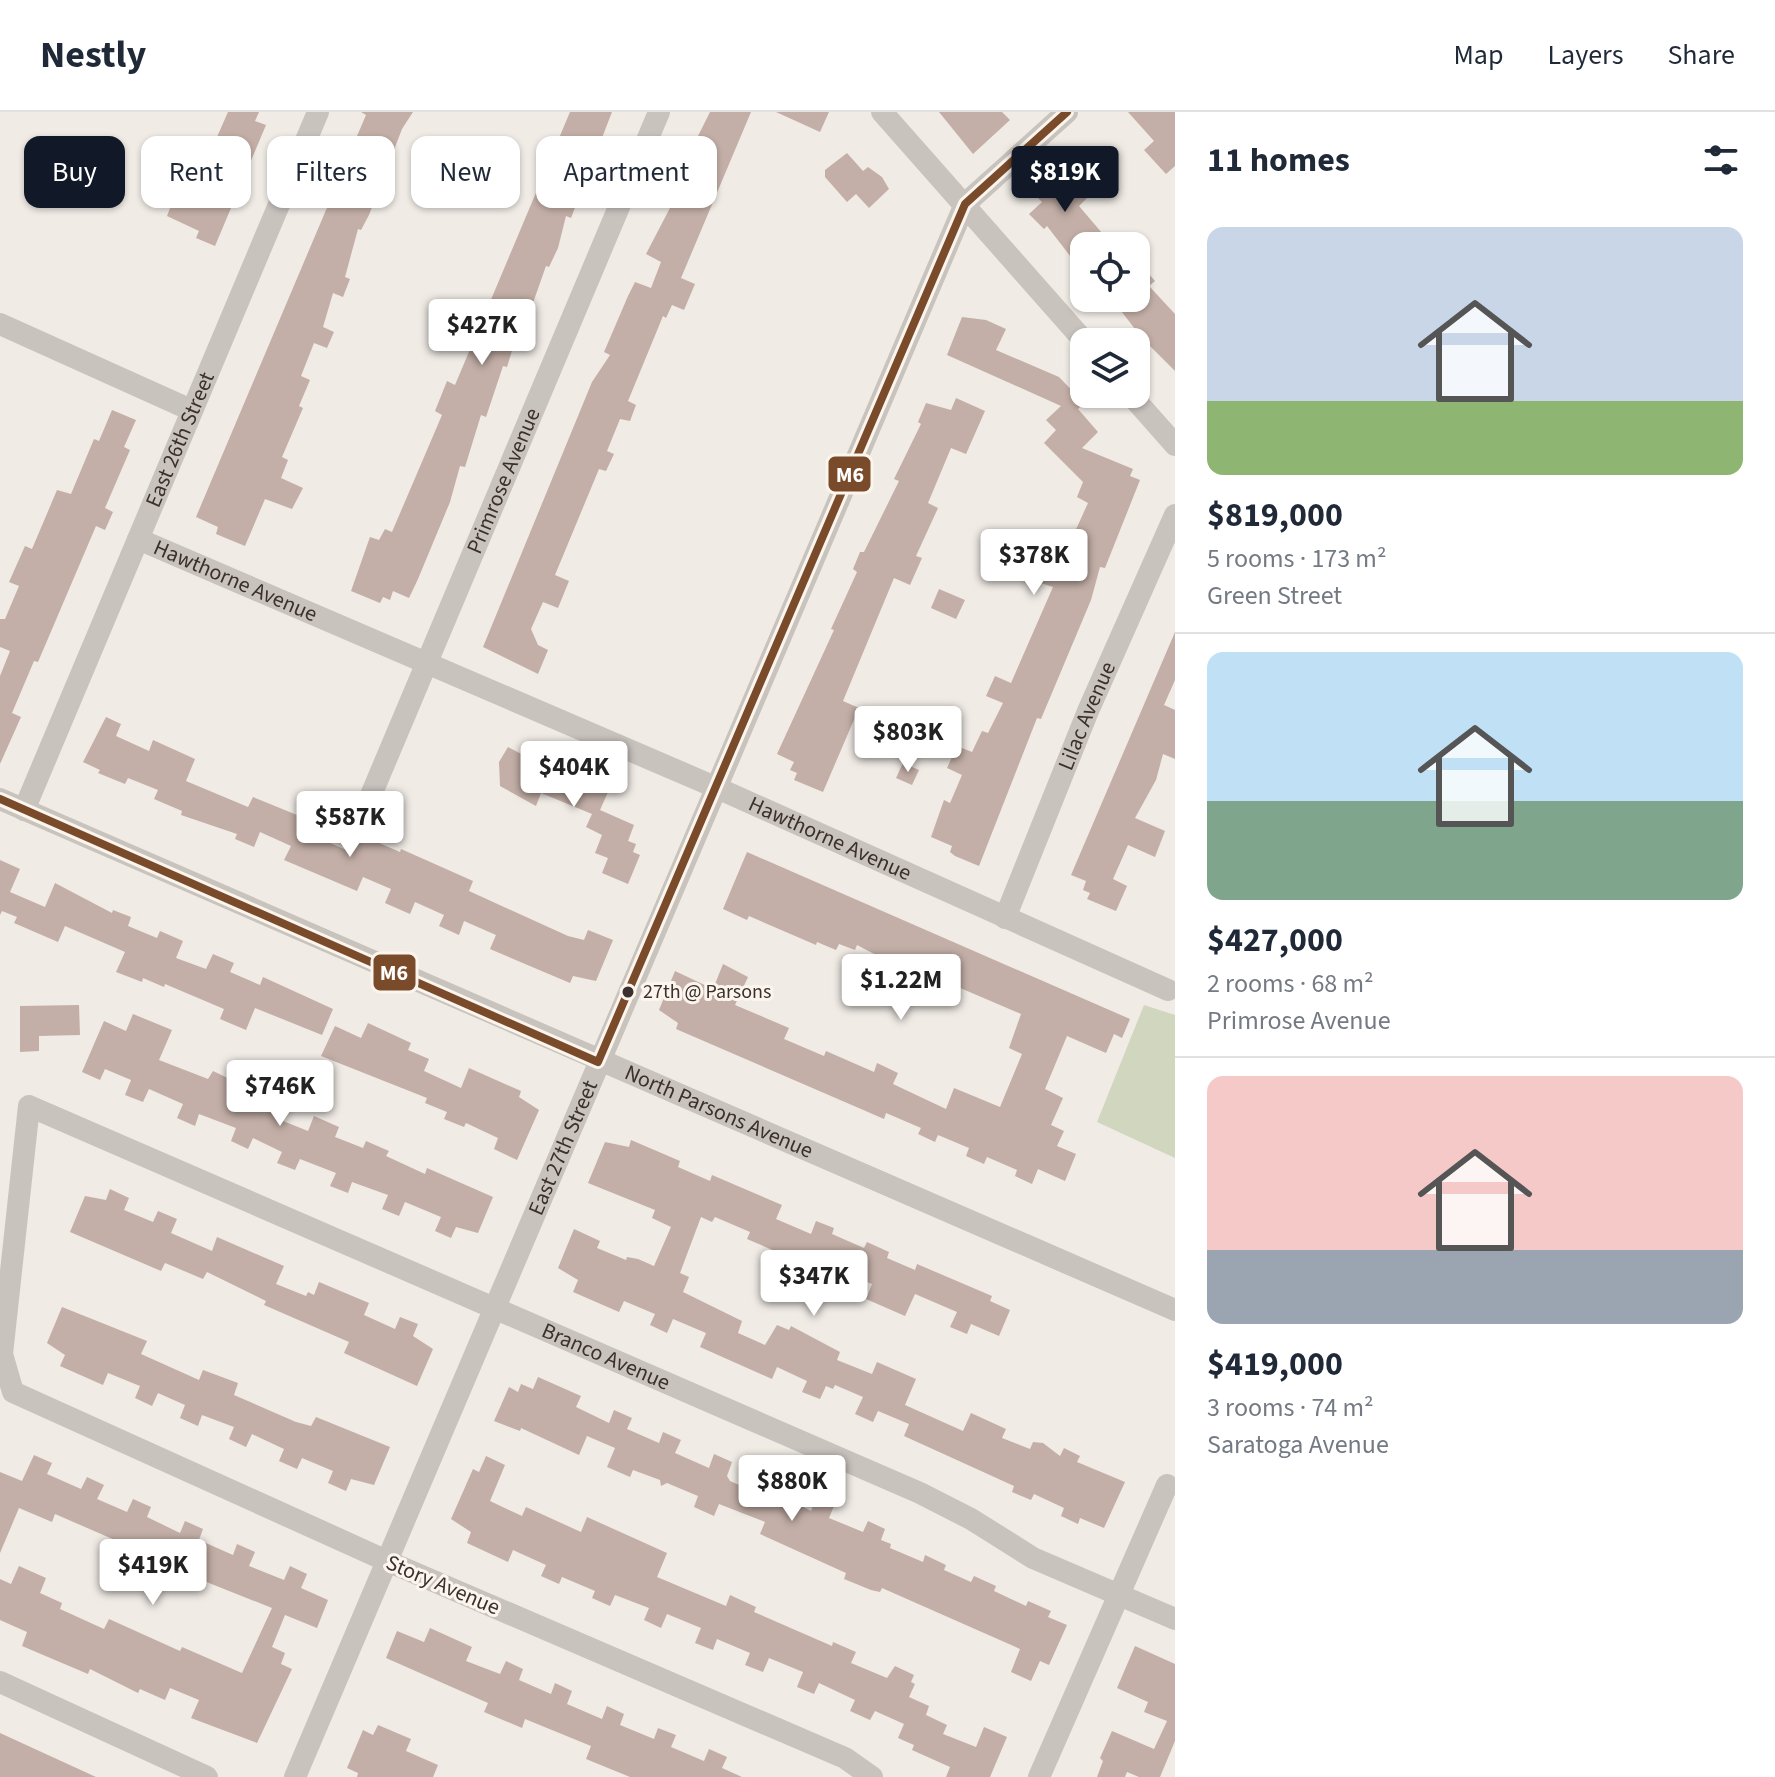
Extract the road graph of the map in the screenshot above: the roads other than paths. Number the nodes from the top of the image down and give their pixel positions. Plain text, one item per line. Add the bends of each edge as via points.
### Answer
1 (318, 112) edge
2 (659, 112) edge
3 (882, 112) edge
4 (1067, 112) edge
5 (965, 204) junction
6 (0, 324) edge
7 (1073, 328) edge
8 (1142, 408) edge
9 (191, 410) junction
10 (1175, 445) edge
11 (1175, 515) edge
12 (138, 539) junction
13 (427, 664) junction
14 (715, 787) junction
15 (0, 799) edge
16 (366, 807) dead end
17 (24, 810) junction
18 (1005, 918) junction
19 (1168, 990) dead end
20 (598, 1062) junction
21 (494, 1309) junction
22 (1175, 1310) edge
23 (13, 1392) joint
24 (1167, 1485) dead end
25 (387, 1561) junction
26 (1120, 1595) junction
27 (1175, 1619) edge
28 (0, 1682) edge
29 (207, 1777) edge
30 (295, 1777) edge
31 (872, 1777) edge
32 (1039, 1777) edge

1 - 9 street, East 26th Street
2 - 13 street, Primrose Avenue
3 - 5 street
4 - 5 street, East 27th Street
5 - 7 street
5 - 14 street, East 27th Street
6 - 9 street
8 - 10 street
9 - 12 street, East 26th Street
11 - 18 street, Lilac Avenue
12 - 13 street, Hawthorne Avenue
12 - 17 street, East 26th Street
13 - 14 street, Hawthorne Avenue
13 - 16 street, Primrose Avenue
14 - 18 street, Hawthorne Avenue
14 - 20 street, East 27th Street
15 - 17 street, North Parsons Avenue
17 - 20 street, North Parsons Avenue
18 - 19 street, Hawthorne Avenue
20 - 21 street, East 27th Street
20 - 22 street, North Parsons Avenue
21 - 23 street, Branco Avenue via 29,1106 2,1354
21 - 25 street, East 27th Street
21 - 26 street, Branco Avenue via 920,1493 1033,1558
23 - 25 street, Story Avenue
24 - 26 street
25 - 30 street, East 27th Street
25 - 31 street, Story Avenue via 845,1758
26 - 27 street, Branco Avenue
26 - 32 street
28 - 29 street

